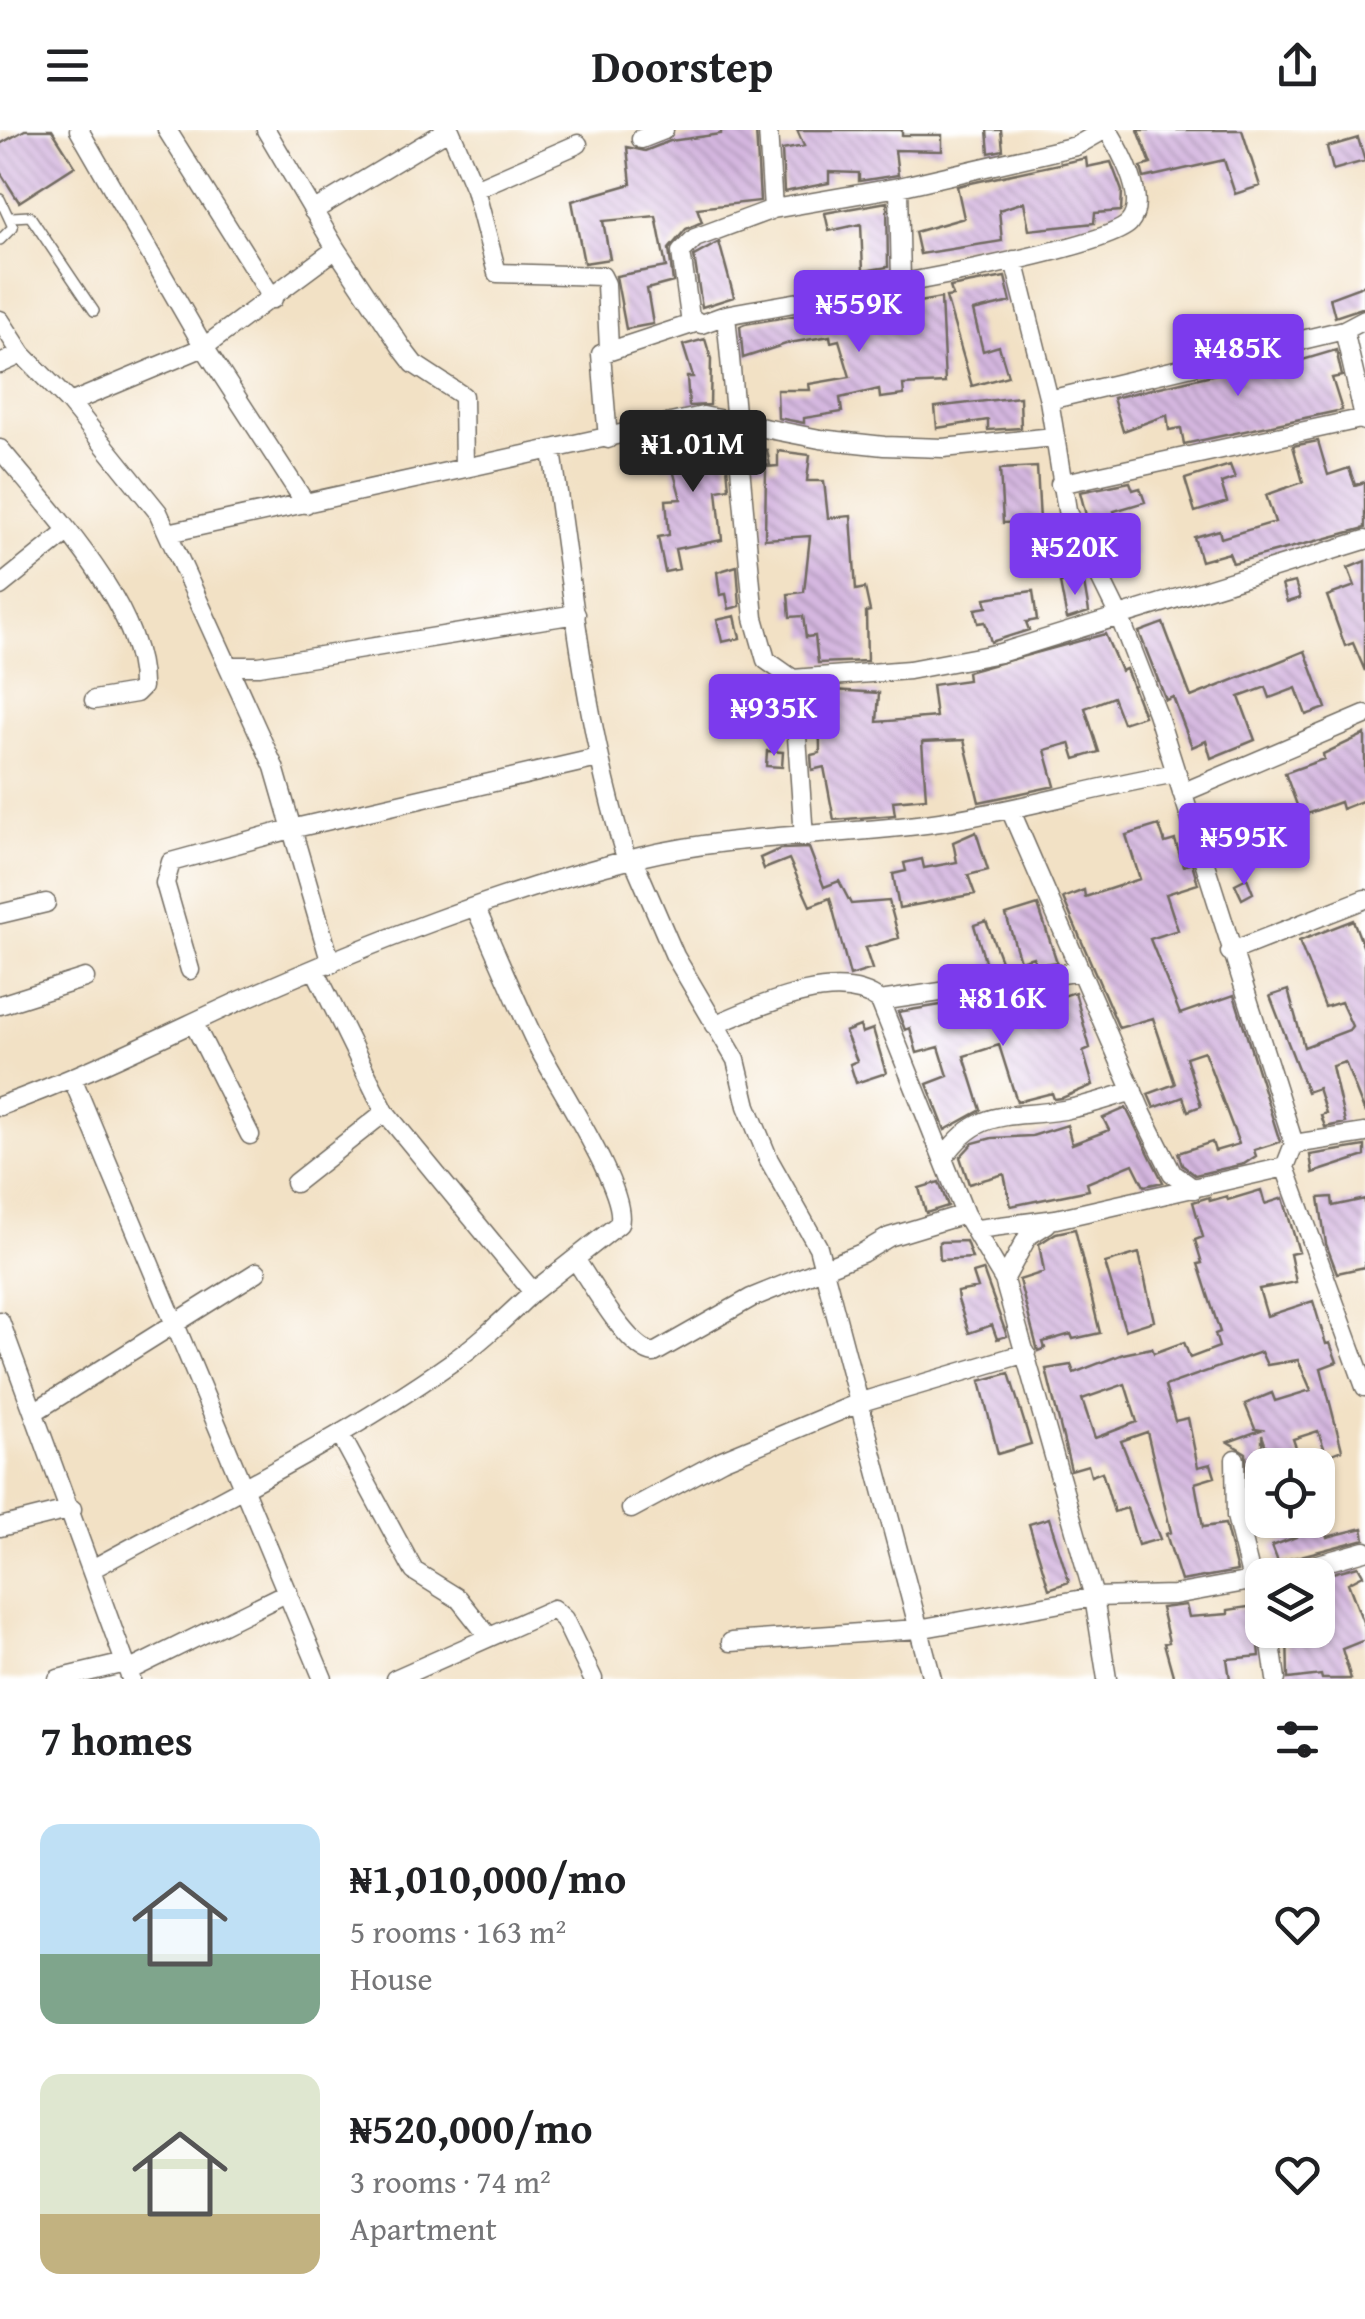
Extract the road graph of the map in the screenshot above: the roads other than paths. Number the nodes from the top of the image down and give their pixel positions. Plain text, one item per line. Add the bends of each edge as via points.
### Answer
1 (79, 130) edge
2 (166, 130) edge
3 (266, 130) edge
4 (449, 130) edge
5 (664, 130) edge
6 (768, 130) edge
7 (1112, 132) edge
8 (641, 139) dead end
9 (578, 144) dead end
10 (899, 186) junction
11 (475, 189) junction
12 (0, 199) edge
13 (772, 210) junction
14 (313, 211) junction
15 (12, 217) junction
16 (0, 240) edge
17 (336, 250) junction
18 (1014, 260) junction
19 (902, 282) junction
20 (273, 299) junction
21 (94, 311) dead end
22 (726, 315) junction
23 (1365, 319) edge
24 (0, 320) edge
25 (694, 323) junction
26 (1344, 330) junction
27 (204, 347) junction
28 (609, 350) junction
29 (22, 354) junction
30 (0, 364) edge
31 (1048, 400) junction
32 (70, 403) junction
33 (1365, 419) edge
34 (737, 422) junction
35 (1054, 437) junction
36 (608, 439) junction
37 (0, 449) edge
38 (552, 450) junction
39 (464, 468) junction
40 (17, 470) junction
41 (0, 484) edge
42 (1060, 484) junction
43 (306, 504) junction
44 (67, 532) junction
45 (168, 533) junction
46 (1365, 540) edge
47 (0, 586) edge
48 (576, 614) junction
49 (1120, 618) junction
50 (232, 666) junction
51 (793, 679) junction
52 (94, 700) dead end
53 (1365, 715) edge
54 (598, 758) junction
55 (1177, 773) junction
56 (1182, 793) junction
57 (1010, 809) junction
58 (291, 829) junction
59 (804, 837) junction
60 (630, 861) junction
61 (1365, 898) edge
62 (46, 903) dead end
63 (476, 908) junction
64 (0, 914) edge
65 (1230, 952) junction
66 (323, 967) junction
67 (190, 970) dead end
68 (1081, 972) junction
69 (85, 978) dead end
70 (880, 1001) junction
71 (0, 1006) edge
72 (194, 1024) junction
73 (714, 1025) junction
74 (74, 1080) junction
75 (1133, 1091) junction
76 (0, 1106) edge
77 (385, 1112) junction
78 (1365, 1134) edge
79 (250, 1135) dead end
80 (1294, 1144) junction
81 (944, 1157) junction
82 (1285, 1167) junction
83 (1172, 1173) junction
84 (294, 1183) dead end
85 (1194, 1189) junction
86 (1163, 1196) junction
87 (965, 1214) junction
88 (1056, 1218) junction
89 (977, 1229) junction
90 (575, 1259) junction
91 (824, 1269) junction
92 (257, 1272) dead end
93 (1004, 1280) junction
94 (533, 1292) junction
95 (0, 1320) edge
96 (176, 1325) junction
97 (1026, 1352) junction
98 (1365, 1387) edge
99 (861, 1402) junction
100 (34, 1412) junction
101 (340, 1434) junction
102 (1235, 1459) dead end
103 (245, 1485) junction
104 (72, 1509) junction
105 (631, 1510) dead end
106 (0, 1527) edge
107 (1365, 1552) edge
108 (1250, 1558) edge
109 (1335, 1560) edge
110 (92, 1570) junction
111 (1245, 1582) edge
112 (288, 1592) junction
113 (1094, 1597) junction
114 (918, 1629) junction
115 (489, 1638) junction
116 (732, 1642) dead end
117 (1272, 1648) edge
118 (128, 1671) edge
119 (58, 1679) edge
120 (323, 1679) edge
121 (395, 1679) edge
122 (592, 1679) edge
123 (932, 1679) edge
124 (1107, 1679) edge
125 (1276, 1679) edge

1 - 27 street
2 - 20 street
3 - 14 street
4 - 11 street
4 - 14 street
5 - 8 street
6 - 13 street
7 - 10 street
7 - 18 street via 1134,198 1128,224 1107,236
9 - 11 street
10 - 13 street
10 - 19 street
11 - 28 street via 497,273 602,276
12 - 15 lane
13 - 25 street via 686,244 681,252
14 - 17 street
15 - 16 lane via 14,227
15 - 21 lane via 30,216
17 - 20 street
17 - 39 street via 414,364 463,396
18 - 19 street
18 - 31 street
19 - 22 street
20 - 27 street
22 - 25 street
22 - 34 street
23 - 26 street
24 - 29 street
25 - 28 street
26 - 31 street
26 - 33 street
27 - 32 street
27 - 43 street
28 - 36 street via 601,354
29 - 30 street
29 - 32 street
31 - 35 street
32 - 45 street via 139,485
33 - 42 street
34 - 35 street via 884,446 943,448
34 - 36 street via 703,416
34 - 51 street via 761,652
35 - 42 street
36 - 38 street
37 - 40 street
38 - 39 street
38 - 48 street
39 - 43 street
40 - 41 street
40 - 44 street
42 - 49 street via 1074,531
43 - 45 street
44 - 47 street
44 - 52 street via 132,631 142,670 136,693
45 - 50 street
46 - 49 street
48 - 50 street
48 - 54 street via 581,681
49 - 51 street via 1000,653 909,670
49 - 55 street
50 - 58 street via 274,766
51 - 59 street
53 - 56 street
54 - 58 street
54 - 60 street
55 - 56 street
55 - 57 street
56 - 65 street
57 - 59 street
57 - 68 street
58 - 66 street
58 - 67 street via 171,862 165,883
59 - 60 street via 696,846
60 - 63 street
60 - 73 street
61 - 65 street
62 - 64 street
63 - 66 street
63 - 90 street via 538,1048 585,1127 621,1208 619,1224
65 - 80 street
66 - 72 street
66 - 77 street
68 - 70 street
68 - 75 street
69 - 71 street
70 - 73 street via 858,991 786,996
70 - 81 street
72 - 74 street
72 - 79 street
73 - 91 street via 736,1060 746,1106
74 - 76 street
74 - 96 street
75 - 81 street via 978,1122
75 - 83 street
77 - 84 street
77 - 94 street
78 - 80 street
80 - 82 street
81 - 87 street
82 - 85 street
82 - 98 street
83 - 85 street
83 - 86 street
85 - 86 street
86 - 88 street
87 - 89 street
87 - 91 street via 890,1237
88 - 89 street
88 - 93 street via 1028,1236
89 - 93 street
90 - 91 street via 628,1336 648,1353 676,1344 751,1298
90 - 94 street
91 - 99 street
92 - 96 street
93 - 97 street
94 - 101 street via 452,1362
95 - 100 street
96 - 100 street
96 - 103 street
97 - 99 street
97 - 113 street
99 - 105 street via 722,1460
99 - 114 street
100 - 104 street
101 - 103 street
101 - 115 street via 414,1571 459,1599
102 - 108 street via 1236,1516
103 - 110 street
103 - 112 street
104 - 106 street
104 - 110 street
107 - 109 street
110 - 118 street
111 - 113 street via 1174,1595
112 - 118 street
112 - 120 street
113 - 114 street
113 - 124 street
114 - 116 street
114 - 123 street
115 - 121 street
115 - 122 street via 553,1609
117 - 125 street
118 - 119 street

